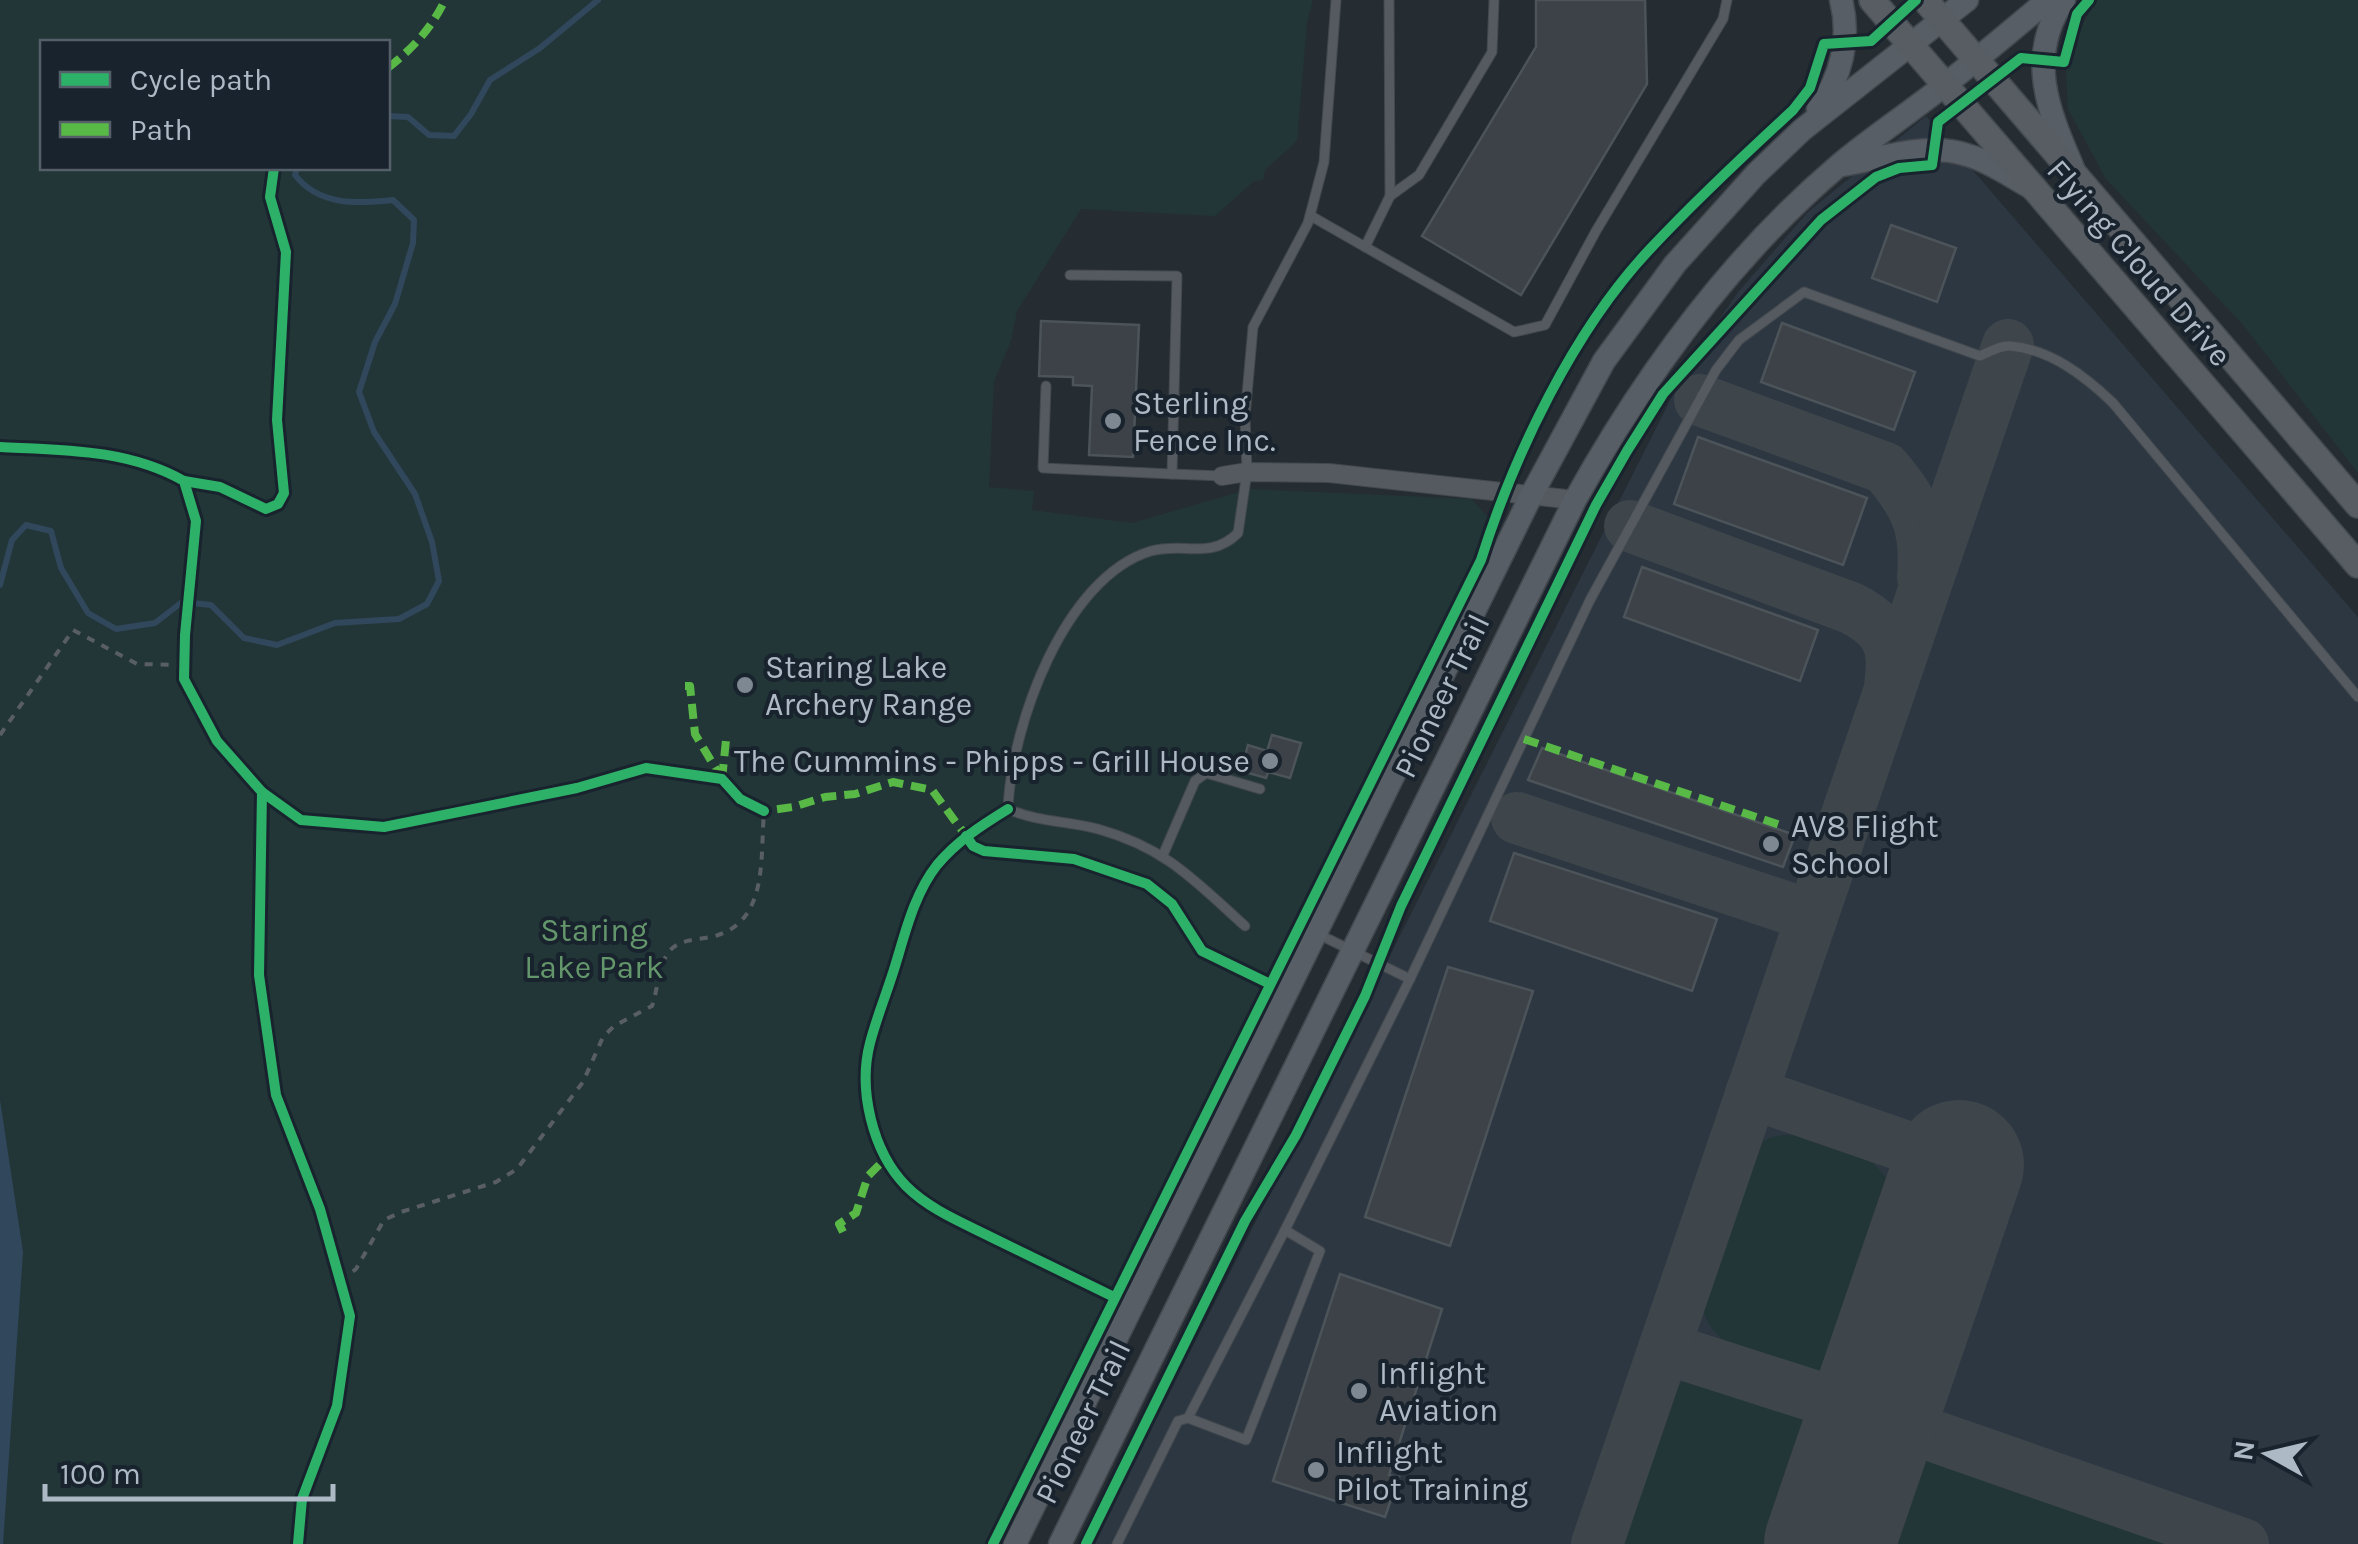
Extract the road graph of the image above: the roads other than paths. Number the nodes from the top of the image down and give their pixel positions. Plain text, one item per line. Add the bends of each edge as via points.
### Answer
1 (1336, 0) edge
2 (1389, 0) edge
3 (1494, 0) edge
4 (1727, 0) edge
5 (1841, 0) edge
6 (1872, 0) edge
7 (1926, 0) edge
8 (1967, 0) edge
9 (2048, 0) edge
10 (2064, 0) edge
11 (1944, 20) junction
12 (1910, 44) junction
13 (1975, 60) junction
14 (1945, 85) junction
15 (1802, 130) junction
16 (1839, 165) junction
17 (2076, 176) junction
18 (2030, 187) junction
19 (1390, 196) junction
20 (1310, 216) junction
21 (1365, 246) junction
22 (1070, 275) dead end
23 (1046, 386) dead end
24 (1247, 472) junction
25 (1172, 474) junction
26 (1222, 476) joint
27 (1531, 496) junction
28 (1575, 500) junction
29 (2358, 505) edge
30 (2358, 566) edge
31 (2358, 697) edge
32 (1260, 788) dead end
33 (1164, 856) junction
34 (1244, 926) dead end
35 (1316, 933) junction
36 (1352, 950) junction
37 (1410, 979) junction
38 (1285, 1230) junction
39 (1188, 1418) junction
40 (1014, 1544) edge
41 (1060, 1544) edge
42 (1116, 1544) edge

1 - 20 lane via 1324,162
2 - 19 lane
3 - 19 lane via 1492,52 1419,174
4 - 21 lane via 1724,19 1545,325 1514,332
5 - 15 main road via 1842,62 1833,89
6 - 12 main road, Flying Cloud Drive
7 - 11 main road, Flying Cloud Drive
8 - 11 main road, Pioneer Trail
9 - 13 main road, Pioneer Trail
10 - 17 main road via 2049,35 2044,85
11 - 12 main road, Pioneer Trail
11 - 13 main road, Flying Cloud Drive
12 - 14 main road, Flying Cloud Drive
12 - 15 main road, Pioneer Trail
13 - 14 main road, Pioneer Trail
13 - 17 main road, Flying Cloud Drive
14 - 16 main road, Pioneer Trail
14 - 18 main road, Flying Cloud Drive
15 - 27 main road, Pioneer Trail via 1643,305 1604,360
16 - 18 main road via 1950,150
16 - 28 main road, Pioneer Trail via 1686,328
17 - 29 main road, Flying Cloud Drive
18 - 30 main road, Flying Cloud Drive
19 - 21 lane
20 - 21 lane
20 - 24 lane via 1253,328
22 - 25 lane via 1178,276
23 - 25 lane via 1042,468
24 - 26 street
24 - 27 street
24 - 33 lane via 1238,534 1228,543 1136,557 1080,608 1039,679 1015,747 1008,808 1029,818 1095,828
25 - 26 lane
27 - 28 street
27 - 35 main road, Pioneer Trail
28 - 36 main road, Pioneer Trail
31 - 37 lane via 2113,403 2076,371 2008,345 1980,356 1804,292 1740,340 1716,370 1590,600
32 - 33 lane via 1206,773 1195,781
33 - 34 lane
35 - 36 lane
35 - 40 main road, Pioneer Trail
36 - 37 lane
36 - 41 main road, Pioneer Trail
37 - 38 lane
38 - 39 lane
38 - 39 lane via 1320,1251 1246,1440
39 - 42 lane via 1178,1422

